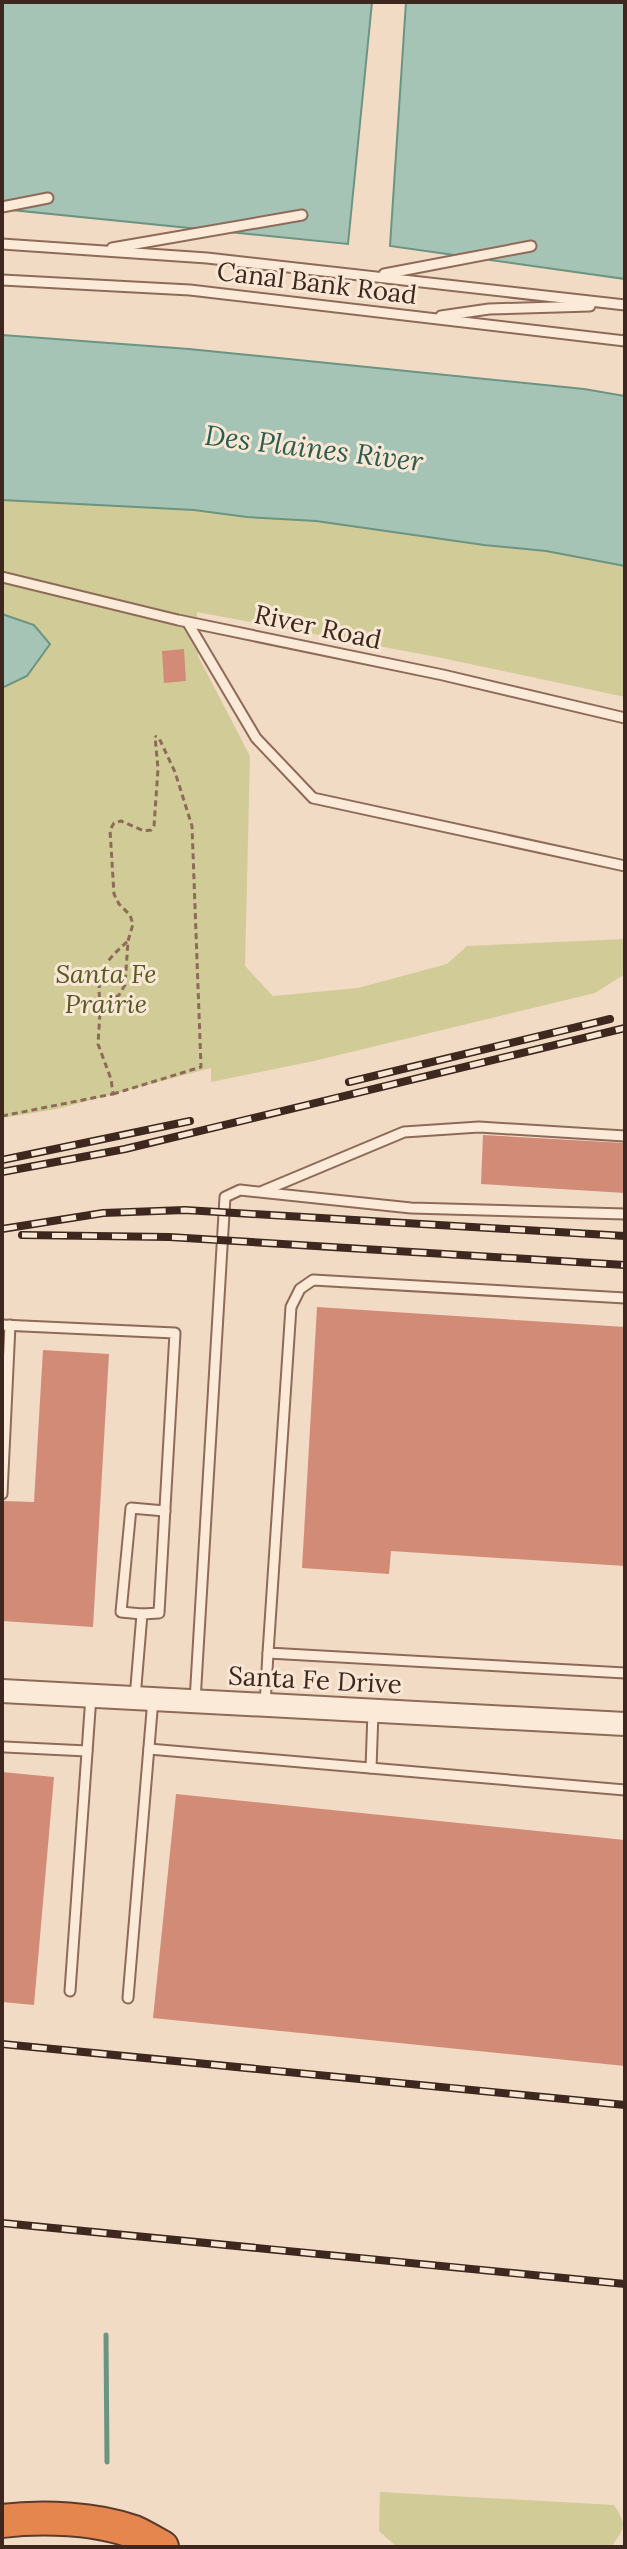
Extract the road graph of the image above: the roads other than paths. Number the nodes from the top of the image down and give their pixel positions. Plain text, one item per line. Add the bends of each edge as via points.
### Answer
1 (48, 198) dead end
2 (2, 207) edge
3 (302, 215) dead end
4 (2, 244) edge
5 (531, 246) dead end
6 (97, 250) junction
7 (373, 277) junction
8 (2, 280) edge
9 (624, 305) edge
10 (430, 318) junction
11 (625, 341) edge
12 (2, 577) edge
13 (188, 623) junction
14 (625, 718) edge
15 (625, 866) edge
16 (625, 1136) edge
17 (260, 1192) junction
18 (625, 1214) edge
19 (625, 1298) edge
20 (6, 1325) edge
21 (2, 1494) edge
22 (165, 1511) junction
23 (142, 1614) junction
24 (268, 1653) junction
25 (625, 1673) edge
26 (2, 1691) edge
27 (91, 1696) junction
28 (144, 1698) junction
29 (195, 1701) junction
30 (265, 1705) junction
31 (373, 1711) junction
32 (625, 1724) edge
33 (5, 1747) dead end
34 (149, 1749) junction
35 (87, 1751) junction
36 (371, 1768) junction
37 (625, 1790) edge
38 (70, 1991) dead end
39 (128, 1998) dead end
40 (2, 2521) edge
41 (162, 2547) edge

1 - 2 lane
3 - 6 lane
4 - 6 lane
5 - 7 lane
6 - 7 lane
7 - 9 lane
8 - 10 lane, Canal Bank Road via 190,290
9 - 10 lane via 489,309
10 - 11 lane, Canal Bank Road
12 - 13 lane, River Road
13 - 14 lane, River Road
13 - 15 lane via 256,738 313,798
16 - 17 lane via 479,1127 404,1132
17 - 18 lane via 411,1208
17 - 29 lane via 240,1190 225,1197 222,1212
19 - 24 lane via 313,1280 300,1289 291,1307
20 - 21 lane
20 - 22 lane via 175,1333
22 - 23 lane via 159,1613
22 - 23 lane via 131,1508 121,1612
23 - 28 lane
24 - 25 lane
24 - 30 lane
26 - 27 street, Santa Fe Drive
27 - 28 street, Santa Fe Drive
27 - 35 lane
28 - 29 street, Santa Fe Drive
28 - 34 lane
29 - 30 street, Santa Fe Drive
30 - 31 street, Santa Fe Drive
31 - 32 street, Santa Fe Drive
31 - 36 lane
33 - 35 lane
34 - 36 lane
34 - 39 lane
35 - 38 lane
36 - 37 lane
40 - 41 highway via 80,2521 132,2532

